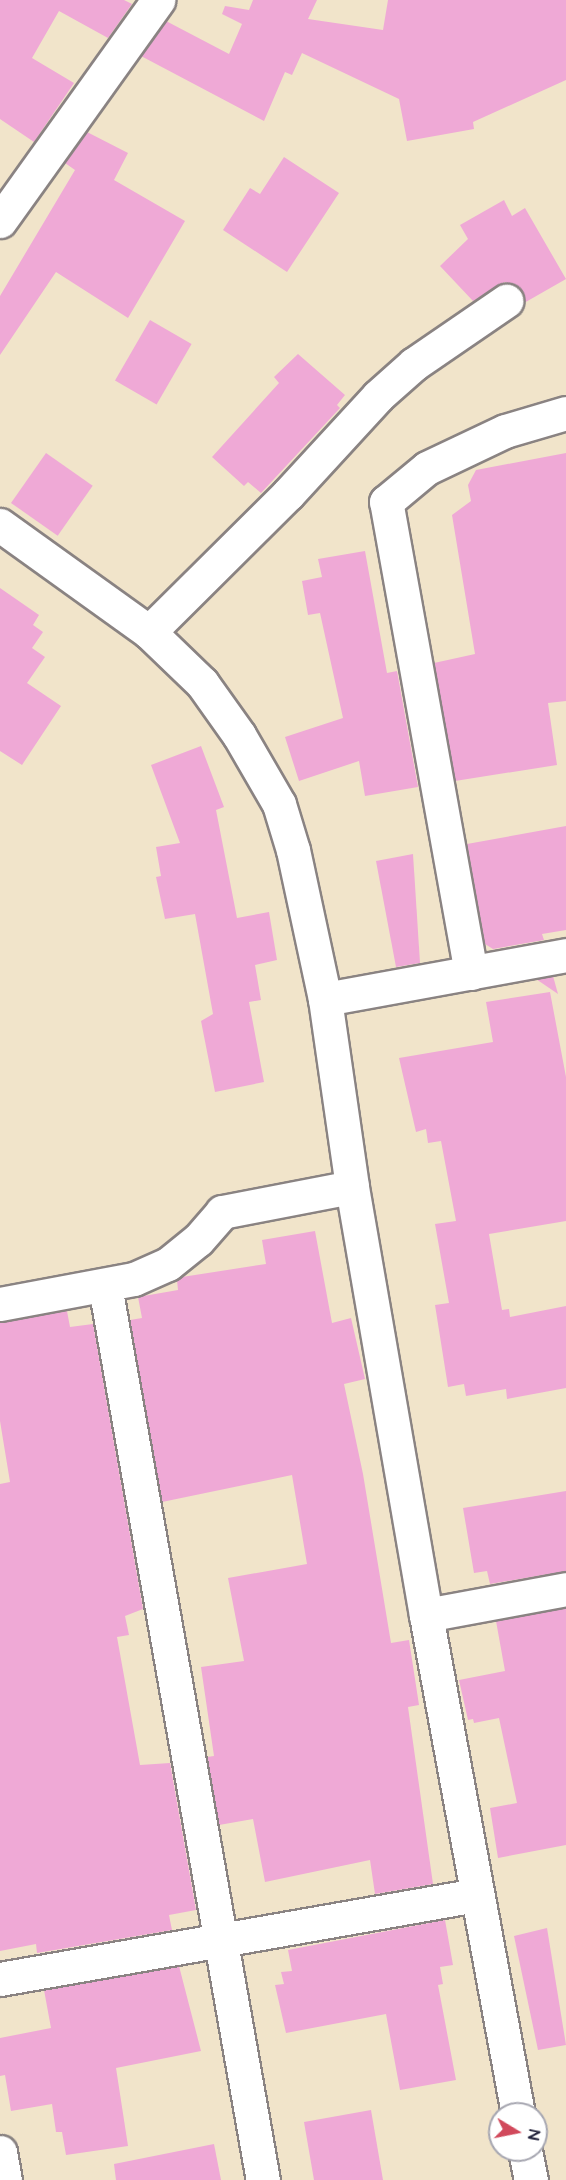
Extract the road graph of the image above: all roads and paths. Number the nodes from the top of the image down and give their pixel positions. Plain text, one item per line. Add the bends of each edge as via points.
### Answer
1 (158, 0) edge
2 (0, 221) edge
3 (506, 300) dead end
4 (566, 413) edge
5 (0, 525) edge
6 (149, 632) junction
7 (566, 955) edge
8 (471, 973) junction
9 (325, 999) junction
10 (352, 1187) junction
11 (105, 1286) junction
12 (0, 1304) edge
13 (566, 1589) edge
14 (426, 1615) junction
15 (477, 1895) junction
16 (220, 1942) junction
17 (0, 1978) edge
18 (516, 2102) edge
19 (0, 2152) edge
20 (527, 2162) edge
21 (5, 2180) edge
22 (263, 2180) edge
23 (531, 2180) edge

1 - 2 street
3 - 6 street via 414,364 378,396 288,494
4 - 8 street via 505,431 427,468 386,502
5 - 6 street
6 - 9 street via 202,683 279,804 293,849
7 - 8 street
8 - 9 street
9 - 10 street
10 - 11 street via 222,1212 198,1240 168,1264
10 - 14 street
11 - 12 street
11 - 16 street
13 - 14 street
14 - 15 street
15 - 16 street
15 - 18 street
16 - 17 street
16 - 22 street
19 - 21 street
20 - 23 street

